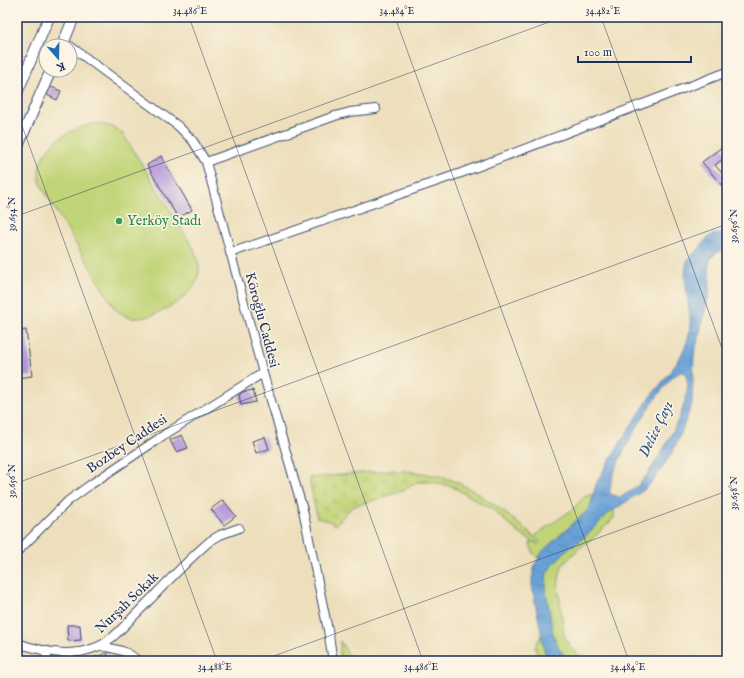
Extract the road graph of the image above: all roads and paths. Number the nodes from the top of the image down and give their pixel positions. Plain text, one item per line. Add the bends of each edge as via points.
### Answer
1 (49, 17) edge
2 (74, 17) edge
3 (68, 38) edge
4 (78, 54) edge
5 (727, 72) edge
6 (48, 78) edge
7 (17, 93) edge
8 (376, 110) dead end
9 (17, 148) edge
10 (206, 162) junction
11 (230, 253) junction
12 (263, 373) junction
13 (239, 528) dead end
14 (17, 552) edge
15 (17, 643) edge
16 (101, 646) junction
17 (44, 650) junction
18 (48, 661) edge
19 (137, 661) edge
20 (333, 661) edge

1 - 7 main road
2 - 3 main road
4 - 10 street, Köroğlu Caddesi via 178,126 193,141
5 - 11 street via 461,173
6 - 9 main road
8 - 10 street via 334,116
10 - 11 street, Köroğlu Caddesi
11 - 12 street, Köroğlu Caddesi
12 - 14 street, Bozbey Caddesi via 164,434 68,501
12 - 20 street, Köroğlu Caddesi via 302,510
13 - 16 street, Nurşah Sokak via 210,541
15 - 17 street, Nurşah Sokak
16 - 17 street, Nurşah Sokak via 72,653
16 - 19 street via 130,654
17 - 18 street

